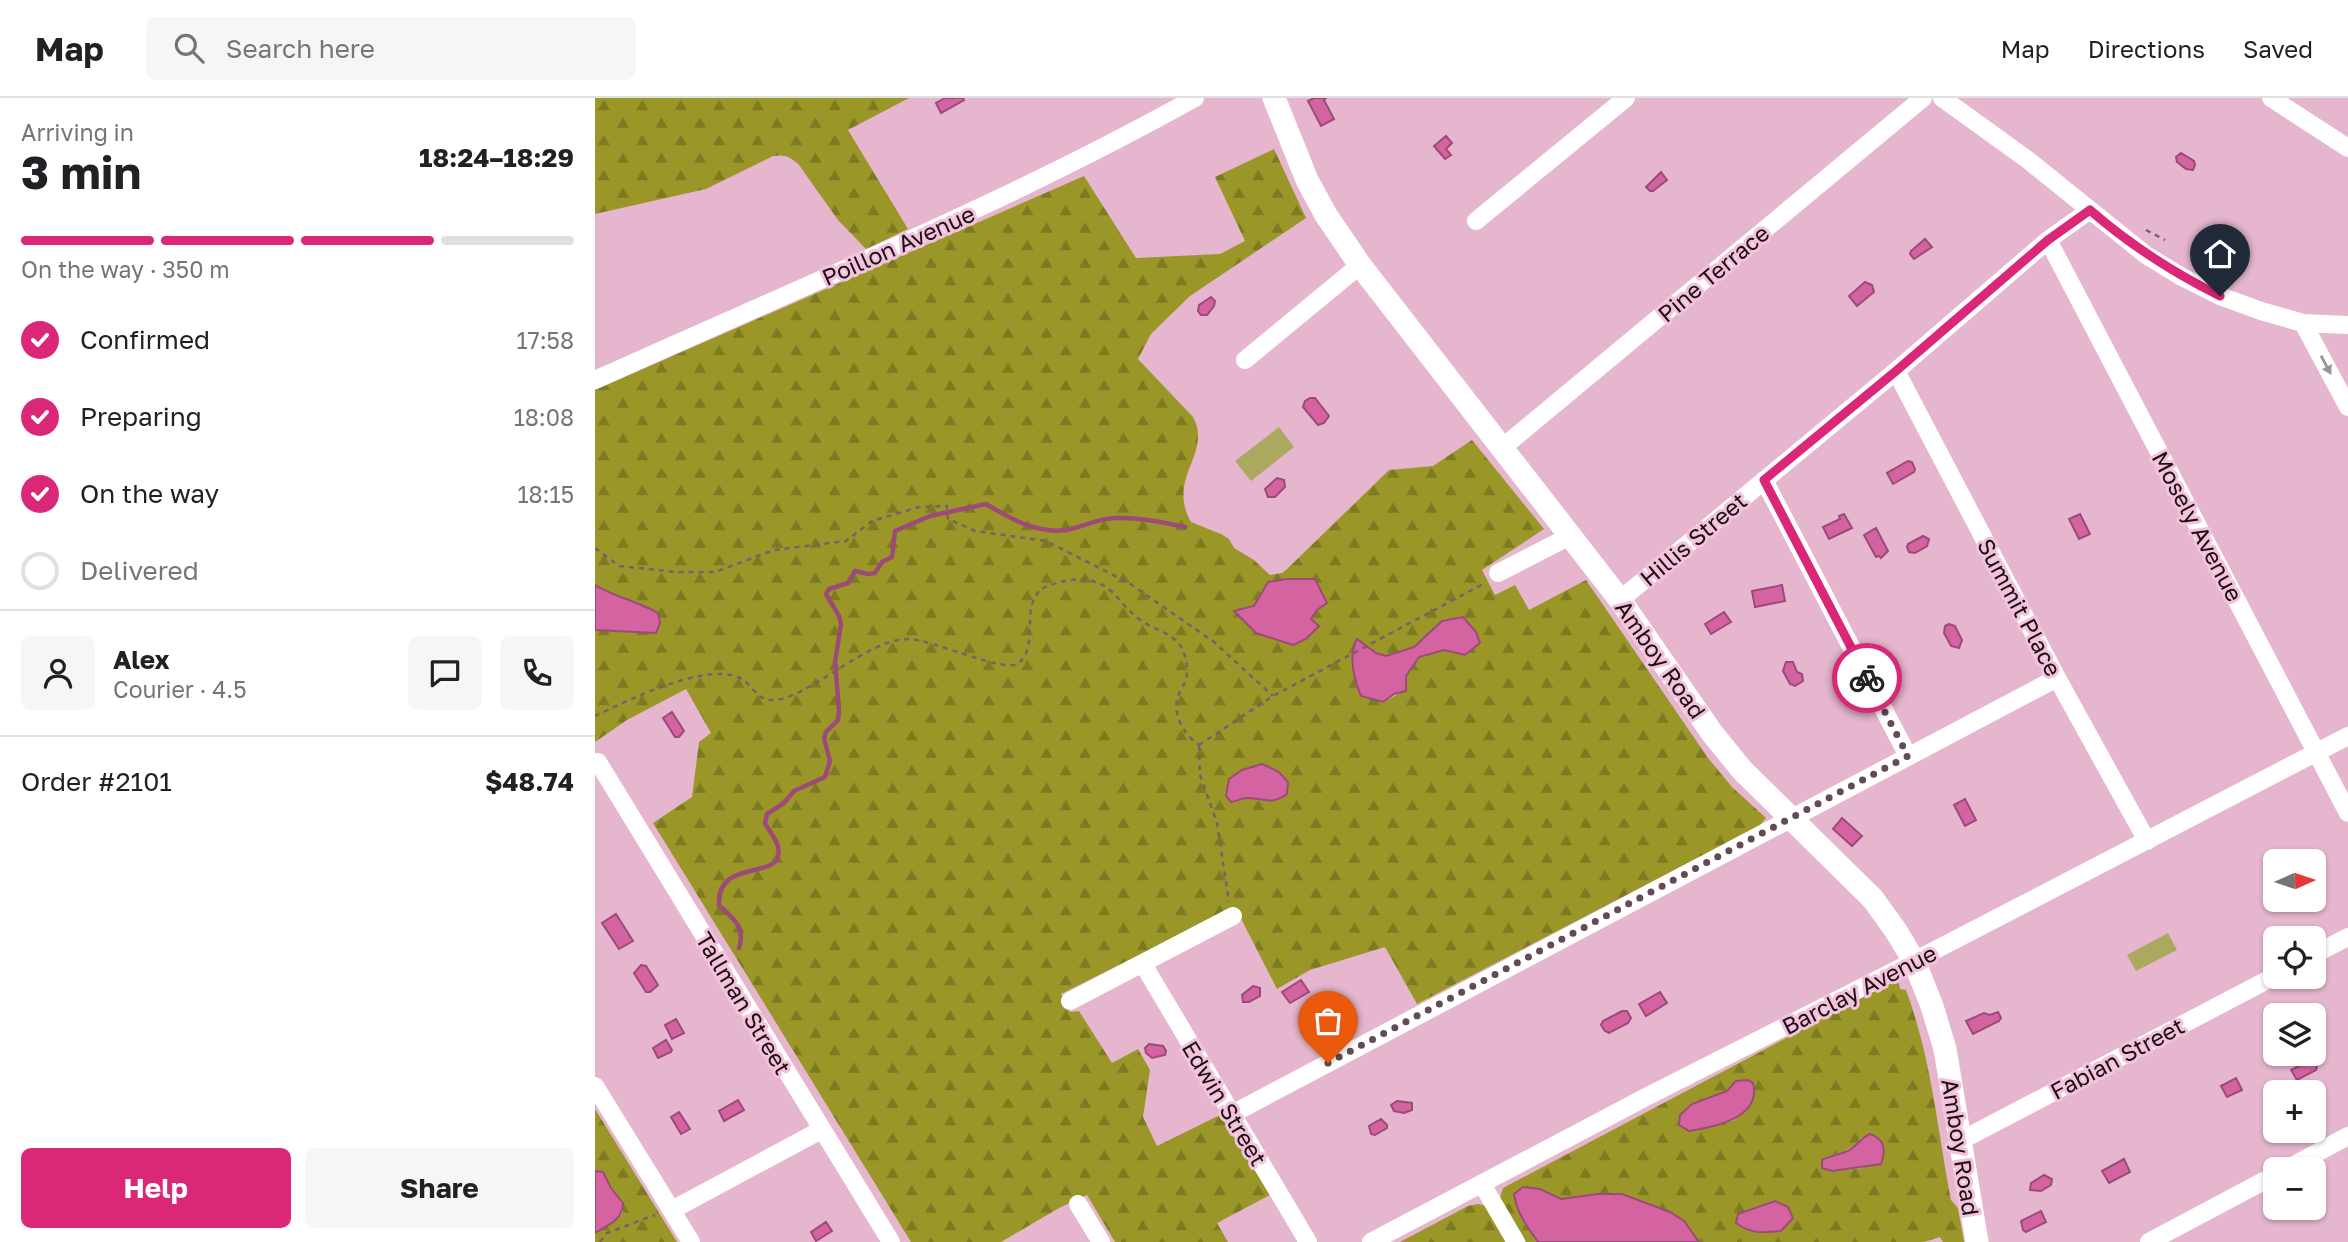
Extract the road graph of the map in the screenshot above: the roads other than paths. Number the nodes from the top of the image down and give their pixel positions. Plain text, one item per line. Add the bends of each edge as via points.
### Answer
1 (1195, 98) edge
2 (1274, 98) edge
3 (1626, 98) edge
4 (1923, 98) edge
5 (1943, 98) edge
6 (2271, 98) edge
7 (2348, 148) edge
8 (2090, 210) junction
9 (1476, 221) dead end
10 (2048, 240) junction
11 (1360, 265) junction
12 (2303, 323) junction
13 (2348, 325) edge
14 (1245, 360) dead end
15 (1896, 371) junction
16 (595, 380) edge
17 (2348, 407) edge
18 (1502, 448) junction
19 (1764, 480) junction
20 (1570, 536) junction
21 (1498, 573) road end
22 (1620, 600) junction
23 (2057, 678) junction
24 (2348, 736) edge
25 (2317, 753) junction
26 (1908, 756) junction
27 (598, 762) dead end
28 (2348, 813) edge
29 (1790, 818) junction
30 (2147, 841) junction
31 (1233, 916) road end
32 (2348, 937) edge
33 (2326, 949) edge
34 (1914, 961) junction
35 (1143, 964) junction
36 (2263, 982) edge
37 (1070, 1001) dead end
38 (595, 1086) edge
39 (1232, 1114) junction
40 (821, 1130) junction
41 (2348, 1136) edge
42 (1959, 1141) junction
43 (2309, 1157) edge
44 (2263, 1181) edge
45 (1482, 1184) junction
46 (1078, 1204) dead end
47 (672, 1210) junction
48 (691, 1242) edge
49 (891, 1242) edge
50 (1101, 1242) edge
51 (1308, 1242) edge
52 (1371, 1242) edge
53 (1516, 1242) edge
54 (1977, 1242) edge
55 (2149, 1242) edge

1 - 16 street, Poillon Avenue via 959,219
2 - 11 main road, Amboy Road via 1307,180
3 - 9 street
4 - 18 street, Pine Terrace
5 - 8 street
6 - 7 street
8 - 10 street, Hillis Street
8 - 12 street via 2145,255 2182,277 2220,296
10 - 15 street, Hillis Street
10 - 25 street, Mosely Avenue
11 - 14 street
11 - 18 main road, Amboy Road
12 - 13 street
12 -> 17 street
15 - 19 street, Hillis Street
15 - 23 street, Summit Place
18 - 20 main road, Amboy Road
19 - 22 street, Hillis Street
19 - 26 street
20 - 21 street
20 - 22 main road, Amboy Road
22 - 29 main road, Amboy Road via 1712,733
23 - 26 street
23 - 30 street, Summit Place
24 - 25 street, Barclay Avenue
25 - 28 street, Mosely Avenue
25 - 30 street, Barclay Avenue
26 - 29 street
27 - 40 street, Tallman Street
29 - 34 main road, Amboy Road via 1873,899
29 - 39 street
30 - 34 street, Barclay Avenue
31 - 35 street
32 - 33 street
34 - 42 main road, Amboy Road via 1945,1049
34 - 45 street, Barclay Avenue
35 - 37 street
35 - 39 street, Edwin Street
36 - 42 street, Fabian Street
38 - 47 street
39 - 51 street, Edwin Street
40 - 47 street
40 - 49 street, Tallman Street
41 - 43 street
42 - 54 main road, Amboy Road
44 - 55 street
45 - 52 street, Barclay Avenue
45 - 53 street
46 - 50 street
47 - 48 street

